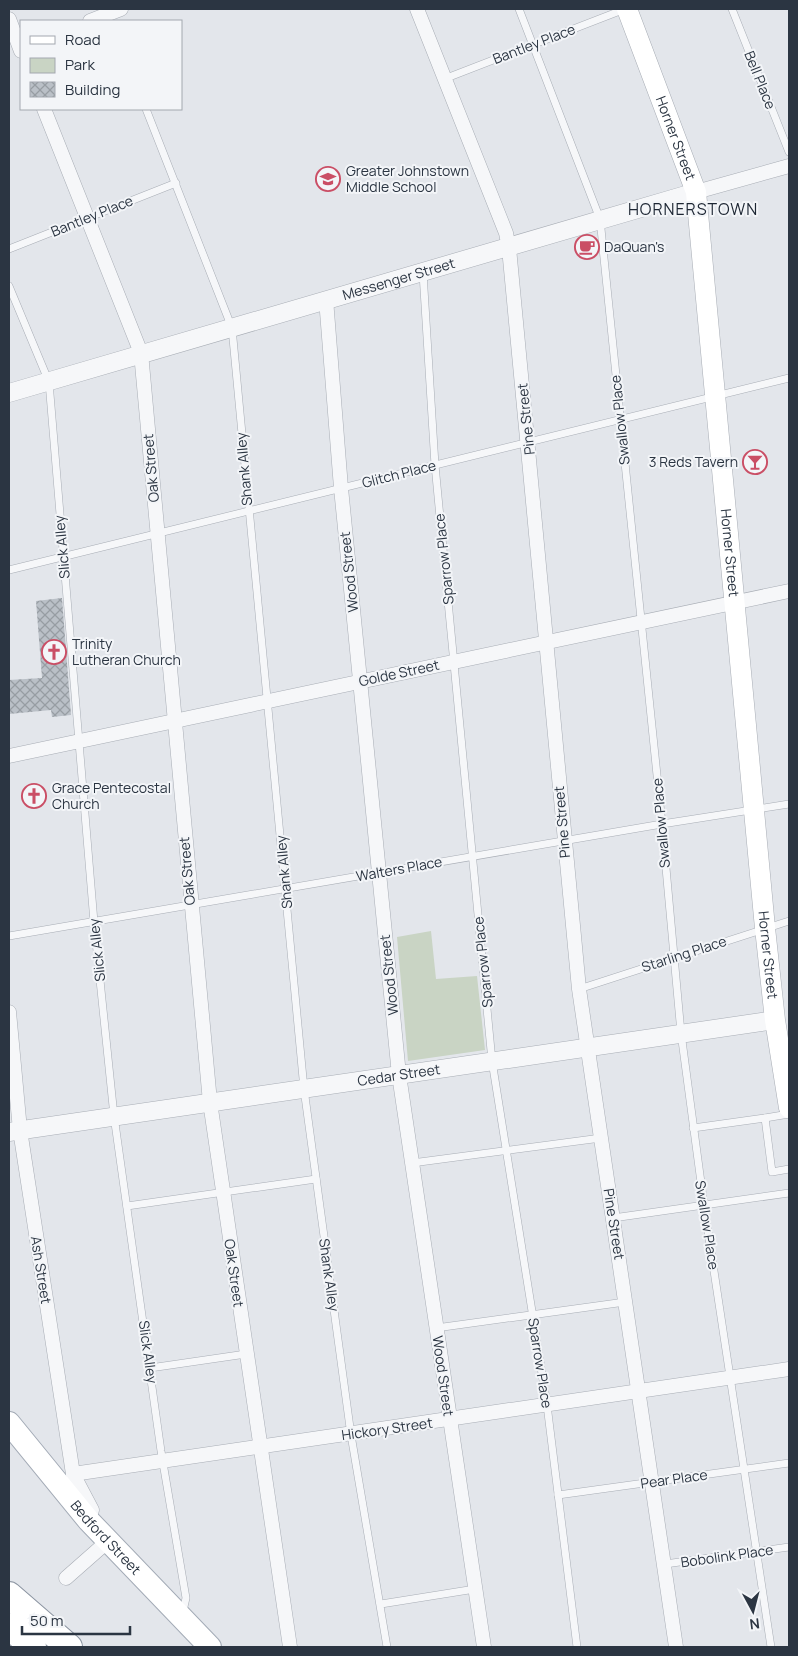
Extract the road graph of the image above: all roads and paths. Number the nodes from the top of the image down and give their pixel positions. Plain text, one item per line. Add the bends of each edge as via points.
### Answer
1 (122, 9) edge
2 (417, 9) edge
3 (519, 9) edge
4 (626, 9) edge
5 (732, 9) edge
6 (108, 15) edge
7 (9, 19) edge
8 (93, 20) edge
9 (533, 44) junction
10 (18, 50) edge
11 (443, 79) junction
12 (44, 110) edge
13 (146, 110) edge
14 (789, 152) edge
15 (789, 166) edge
16 (176, 183) junction
17 (696, 192) junction
18 (87, 218) junction
19 (600, 220) junction
20 (509, 248) junction
21 (9, 249) edge
22 (423, 273) junction
23 (9, 286) edge
24 (326, 299) junction
25 (232, 328) junction
26 (142, 353) junction
27 (789, 378) edge
28 (49, 382) junction
29 (9, 393) edge
30 (716, 396) junction
31 (620, 419) junction
32 (528, 442) junction
33 (435, 465) junction
34 (341, 488) junction
35 (248, 511) junction
36 (157, 534) junction
37 (63, 556) junction
38 (9, 570) edge
39 (789, 590) edge
40 (735, 602) junction
41 (642, 622) junction
42 (547, 642) junction
43 (455, 661) junction
44 (360, 681) junction
45 (267, 701) junction
46 (174, 721) junction
47 (79, 741) junction
48 (9, 756) edge
49 (789, 804) edge
50 (753, 810) junction
51 (662, 824) junction
52 (564, 841) junction
53 (472, 856) junction
54 (379, 873) junction
55 (286, 890) junction
56 (190, 905) junction
57 (789, 921) edge
58 (94, 922) junction
59 (765, 928) junction
60 (9, 936) edge
61 (674, 957) junction
62 (579, 989) junction
63 (9, 1012) edge
64 (782, 1019) edge
65 (681, 1033) junction
66 (586, 1048) junction
67 (492, 1061) junction
68 (399, 1075) junction
69 (304, 1089) junction
70 (210, 1102) junction
71 (789, 1108) edge
72 (789, 1114) edge
73 (114, 1116) junction
74 (765, 1118) junction
75 (693, 1128) junction
76 (14, 1131) edge
77 (600, 1138) junction
78 (507, 1151) junction
79 (412, 1164) junction
80 (789, 1169) edge
81 (316, 1179) junction
82 (223, 1192) junction
83 (789, 1193) edge
84 (704, 1205) junction
85 (127, 1206) junction
86 (614, 1218) junction
87 (626, 1302) junction
88 (533, 1316) junction
89 (436, 1328) junction
90 (246, 1354) junction
91 (150, 1368) junction
92 (789, 1369) edge
93 (731, 1377) junction
94 (638, 1392) junction
95 (547, 1406) junction
96 (450, 1420) junction
97 (9, 1423) edge
98 (351, 1435) junction
99 (259, 1448) junction
100 (163, 1462) junction
101 (789, 1463) edge
102 (743, 1469) junction
103 (72, 1474) junction
104 (653, 1483) junction
105 (558, 1495) junction
106 (88, 1521) junction
107 (108, 1541) junction
108 (789, 1547) edge
109 (757, 1551) junction
110 (665, 1564) junction
111 (66, 1578) dead end
112 (475, 1590) junction
113 (9, 1595) edge
114 (381, 1604) junction
115 (181, 1618) junction
116 (9, 1626) edge
117 (33, 1647) edge
118 (69, 1647) edge
119 (210, 1647) edge
120 (290, 1647) edge
121 (387, 1647) edge
122 (484, 1647) edge
123 (577, 1647) edge
124 (676, 1647) edge
125 (771, 1647) edge

1 - 6 street
2 - 11 street, Pine Street
3 - 9 lane, Swallow Place
4 - 9 lane, Bantley Place
4 - 17 main road, Horner Street
5 - 14 lane, Bell Place
6 - 8 street
7 - 10 street
9 - 11 lane, Bantley Place
9 - 19 lane, Swallow Place
11 - 20 street, Pine Street via 506,233
12 - 18 street, Oak Street
13 - 16 lane, Shank Alley
15 - 17 street, Messenger Street
16 - 18 lane, Bantley Place
16 - 25 lane, Shank Alley
17 - 19 street, Messenger Street
17 - 30 main road, Horner Street
18 - 21 lane, Bantley Place
18 - 26 street, Oak Street
19 - 20 street, Messenger Street
19 - 31 lane, Swallow Place
20 - 22 street, Messenger Street
20 - 32 street, Pine Street
22 - 24 street, Messenger Street
22 - 33 lane, Sparrow Place
23 - 28 lane, Slick Alley
24 - 25 street, Messenger Street
24 - 34 street, Wood Street
25 - 26 street, Messenger Street
25 - 35 lane, Shank Alley
26 - 28 street, Messenger Street
26 - 36 street, Oak Street
27 - 30 lane, Glitch Place
28 - 29 street, Messenger Street
28 - 37 lane, Slick Alley
30 - 31 lane, Glitch Place
30 - 40 main road, Horner Street
31 - 32 lane, Glitch Place
31 - 41 lane, Swallow Place
32 - 33 lane, Glitch Place
32 - 42 street, Pine Street
33 - 34 lane, Glitch Place
33 - 43 lane, Sparrow Place
34 - 35 lane, Glitch Place
34 - 44 street, Wood Street
35 - 36 lane, Glitch Place
35 - 45 lane, Shank Alley
36 - 37 lane, Glitch Place
36 - 46 street, Oak Street
37 - 38 lane, Glitch Place
37 - 47 lane, Slick Alley
39 - 40 street, Golde Street
40 - 41 street, Golde Street
40 - 50 main road, Horner Street
41 - 42 street, Golde Street
41 - 51 lane, Swallow Place
42 - 43 street, Golde Street
42 - 52 street, Pine Street
43 - 44 street, Golde Street
43 - 53 lane, Sparrow Place
44 - 45 street, Golde Street
44 - 54 street, Wood Street
45 - 46 street, Golde Street
45 - 55 lane, Shank Alley
46 - 47 street, Golde Street
46 - 56 street, Oak Street
47 - 48 street, Golde Street
47 - 58 lane, Slick Alley
49 - 50 lane, Walters Place
50 - 51 lane, Walters Place
50 - 59 main road, Horner Street
51 - 52 lane, Walters Place
51 - 61 lane, Swallow Place
52 - 53 lane, Walters Place
52 - 62 street, Pine Street
53 - 54 lane, Walters Place
53 - 67 lane, Sparrow Place
54 - 55 lane, Walters Place
54 - 68 street, Wood Street
55 - 56 lane, Walters Place
55 - 69 lane, Shank Alley
56 - 58 lane, Walters Place
56 - 70 street, Oak Street
57 - 59 lane, Starling Place
58 - 60 lane, Walters Place
58 - 73 lane, Slick Alley
59 - 61 lane, Starling Place
59 - 64 main road, Horner Street
61 - 62 lane, Starling Place
61 - 65 lane, Swallow Place
62 - 66 street, Pine Street
63 - 76 street, Ash Street
64 - 65 street, Cedar Street
64 - 71 main road, Horner Street
65 - 66 street, Cedar Street
65 - 75 lane, Swallow Place
66 - 67 street, Cedar Street
66 - 77 street, Pine Street
67 - 68 street, Cedar Street
67 - 78 lane, Sparrow Place
68 - 69 street, Cedar Street
68 - 79 street, Wood Street
69 - 70 street, Cedar Street
69 - 81 lane, Shank Alley
70 - 73 street, Cedar Street
70 - 82 street, Oak Street
72 - 74 lane
73 - 76 street, Cedar Street
73 - 85 lane, Slick Alley
74 - 75 lane
74 - 80 lane via 772,1172
75 - 84 lane, Swallow Place
76 - 103 street, Ash Street
77 - 78 lane
77 - 86 street, Pine Street
78 - 79 lane
78 - 88 lane, Sparrow Place
79 - 89 street, Wood Street
81 - 82 lane
81 - 98 lane, Shank Alley
82 - 85 lane
82 - 90 street, Oak Street
83 - 84 lane
84 - 86 lane
84 - 93 lane, Swallow Place
85 - 91 lane, Slick Alley
86 - 87 street, Pine Street
87 - 88 lane
87 - 94 street, Pine Street
88 - 89 lane
88 - 95 lane, Sparrow Place
89 - 96 street, Wood Street
90 - 91 lane
90 - 99 street, Oak Street
91 - 100 lane, Slick Alley
92 - 93 street, Hickory Street
93 - 94 street, Hickory Street
93 - 102 lane, Swallow Place
94 - 95 street, Hickory Street
94 - 104 street, Pine Street
95 - 96 street, Hickory Street
95 - 105 lane, Sparrow Place
96 - 98 street, Hickory Street
96 - 112 street, Wood Street
97 - 106 main road, Bedford Street
98 - 99 street, Hickory Street
98 - 114 lane, Shank Alley
99 - 100 street, Hickory Street
99 - 120 street, Oak Street
100 - 103 street, Hickory Street
100 - 115 lane, Slick Alley via 186,1598
101 - 102 lane, Pear Place
102 - 104 lane, Pear Place
102 - 109 lane, Swallow Place
103 - 106 street, Ash Street via 92,1510
104 - 105 lane, Pear Place
104 - 110 street, Pine Street
105 - 123 lane, Sparrow Place
106 - 107 main road, Bedford Street
107 - 111 street
107 - 115 main road, Bedford Street
108 - 109 lane, Bobolink Place
109 - 110 lane, Bobolink Place
109 - 125 lane, Swallow Place
110 - 124 street, Pine Street
112 - 114 lane
112 - 122 street, Wood Street
113 - 118 highway
114 - 121 lane, Shank Alley
115 - 119 main road, Bedford Street
116 - 117 highway

